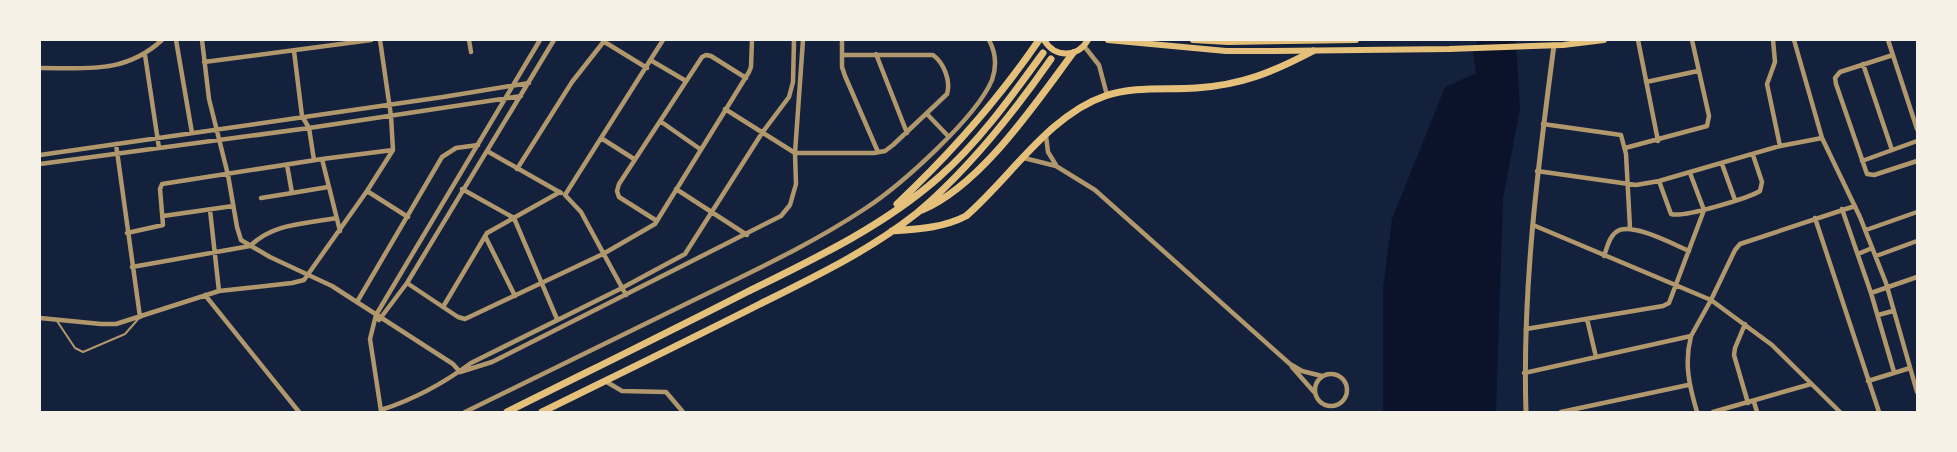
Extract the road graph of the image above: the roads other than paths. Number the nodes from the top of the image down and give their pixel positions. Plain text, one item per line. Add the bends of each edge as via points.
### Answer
1 (162, 40) edge
2 (176, 40) edge
3 (202, 40) edge
4 (371, 40) edge
5 (380, 40) edge
6 (469, 40) edge
7 (540, 40) edge
8 (554, 40) edge
9 (604, 40) edge
10 (663, 40) edge
11 (752, 40) edge
12 (794, 40) edge
13 (803, 40) edge
14 (842, 40) edge
15 (989, 40) edge
16 (1039, 40) edge
17 (1044, 40) edge
18 (1094, 40) edge
19 (1108, 40) edge
20 (1193, 40) edge
21 (1356, 40) edge
22 (1604, 40) edge
23 (1638, 40) edge
24 (1692, 40) edge
25 (1773, 40) edge
26 (1794, 40) edge
27 (1888, 40) edge
28 (1087, 42) edge
29 (1554, 45) junction
30 (1313, 50) junction
31 (294, 51) junction
32 (471, 52) dead end
33 (1043, 53) dead end
34 (1073, 53) junction
35 (145, 54) junction
36 (876, 54) junction
37 (1893, 55) junction
38 (842, 56) junction
39 (1051, 59) dead end
40 (652, 61) junction
41 (204, 62) junction
42 (1863, 64) junction
43 (40, 68) edge
44 (647, 68) junction
45 (1698, 71) junction
46 (746, 78) junction
47 (686, 82) junction
48 (1646, 82) junction
49 (529, 83) junction
50 (512, 86) junction
51 (1107, 95) junction
52 (521, 96) junction
53 (789, 97) junction
54 (505, 99) junction
55 (800, 102) junction
56 (389, 104) junction
57 (725, 109) junction
58 (927, 114) junction
59 (302, 116) junction
60 (391, 116) junction
61 (660, 122) junction
62 (1543, 124) junction
63 (309, 128) junction
64 (216, 129) junction
65 (1917, 129) edge
66 (192, 133) junction
67 (762, 133) junction
68 (907, 133) junction
69 (948, 136) junction
70 (1046, 136) junction
71 (159, 138) junction
72 (601, 138) junction
73 (1822, 138) junction
74 (220, 139) junction
75 (1658, 141) junction
76 (1917, 141) edge
77 (116, 144) junction
78 (478, 144) junction
79 (1780, 146) junction
80 (159, 148) junction
81 (1626, 148) junction
82 (700, 149) junction
83 (394, 150) junction
84 (1892, 150) junction
85 (487, 151) junction
86 (878, 152) junction
87 (796, 153) junction
88 (117, 154) junction
89 (40, 155) edge
90 (1753, 155) junction
91 (1024, 158) junction
92 (322, 159) junction
93 (634, 159) junction
94 (314, 160) junction
95 (1917, 160) edge
96 (1862, 161) junction
97 (40, 164) edge
98 (1722, 164) junction
99 (287, 165) junction
100 (1056, 166) junction
101 (517, 169) junction
102 (1537, 172) junction
103 (1690, 173) junction
104 (228, 175) junction
105 (1659, 181) junction
106 (1628, 185) junction
107 (328, 187) junction
108 (676, 189) junction
109 (462, 190) junction
110 (367, 191) junction
111 (292, 193) junction
112 (562, 194) junction
113 (261, 198) dead end
114 (1734, 200) junction
115 (233, 206) junction
116 (1855, 206) junction
117 (1842, 209) junction
118 (210, 210) junction
119 (1704, 210) junction
120 (712, 212) junction
121 (892, 212) junction
122 (917, 212) junction
123 (1917, 212) edge
124 (163, 216) junction
125 (408, 217) junction
126 (336, 218) junction
127 (514, 218) junction
128 (1816, 218) junction
129 (657, 221) junction
130 (1532, 225) junction
131 (1630, 228) junction
132 (1866, 230) junction
133 (340, 231) junction
134 (892, 231) junction
135 (127, 233) junction
136 (747, 235) junction
137 (485, 236) junction
138 (1917, 241) edge
139 (250, 246) junction
140 (1872, 248) junction
141 (688, 250) junction
142 (1689, 251) junction
143 (215, 253) junction
144 (603, 254) junction
145 (1858, 254) junction
146 (1604, 256) junction
147 (1876, 256) junction
148 (695, 259) junction
149 (132, 267) junction
150 (308, 276) junction
151 (1917, 277) edge
152 (542, 282) junction
153 (407, 283) junction
154 (1676, 286) junction
155 (622, 288) junction
156 (1888, 288) junction
157 (219, 291) junction
158 (1871, 293) junction
159 (205, 295) junction
160 (626, 295) junction
161 (515, 296) junction
162 (1712, 300) junction
163 (357, 302) junction
164 (443, 307) junction
165 (1893, 311) junction
166 (376, 315) junction
167 (1878, 315) junction
168 (140, 317) junction
169 (40, 318) edge
170 (382, 319) junction
171 (557, 319) junction
172 (1587, 319) junction
173 (57, 320) junction
174 (376, 321) junction
175 (1745, 324) junction
176 (1526, 329) junction
177 (1691, 336) junction
178 (1596, 357) junction
179 (1290, 364) junction
180 (1910, 368) junction
181 (460, 372) junction
182 (1894, 372) junction
183 (1524, 373) junction
184 (1322, 376) junction
185 (1868, 380) junction
186 (605, 381) junction
187 (1811, 384) junction
188 (1688, 385) junction
189 (1314, 392) junction
190 (1917, 392) edge
191 (1754, 402) junction
192 (1748, 403) junction
193 (381, 411) edge
194 (1573, 411) edge
195 (299, 412) edge
196 (465, 412) edge
197 (507, 412) edge
198 (542, 412) edge
199 (683, 412) edge
200 (1526, 412) edge
201 (1561, 412) edge
202 (1697, 412) edge
203 (1713, 412) edge
204 (1757, 412) edge
205 (1840, 412) edge
206 (1879, 412) edge

1 - 35 street
2 - 66 street
3 - 41 street
4 - 31 street
5 - 56 street
6 - 32 street
7 - 50 street
8 - 49 street
9 - 44 street
9 - 101 street via 572,82
10 - 40 street
11 - 46 street via 751,67
12 - 53 street via 793,82
13 - 55 street
14 - 38 street
15 - 69 street via 996,64 992,79 975,107
16 - 121 highway via 1015,76
17 - 34 main road via 1057,52
18 - 28 main road
19 - 30 main road via 1226,51
20 - 21 main road
22 - 29 main road
23 - 48 street
24 - 45 street
25 - 79 street via 1775,62 1767,84
26 - 73 street
27 - 37 street
28 - 34 main road
28 - 51 street via 1099,65
29 - 30 main road
29 - 62 street
30 - 51 highway via 1262,76 1229,85
31 - 41 street
31 - 59 street
33 - 121 highway via 964,153
34 - 122 highway via 1007,138 976,172 944,198
35 - 43 street via 117,65 92,69
35 - 71 street
36 - 38 street
36 - 58 street via 933,55 938,58 945,71 948,90 943,100
36 - 68 street
37 - 42 street
37 - 65 street
38 - 86 street via 845,76
39 - 122 highway via 995,134
40 - 44 street
40 - 47 street
41 - 64 street
42 - 84 street
42 - 96 street via 1840,72 1835,78
44 - 72 street
45 - 48 street
45 - 75 street via 1709,116 1707,126
46 - 47 street via 706,54
46 - 57 street
47 - 61 street
48 - 75 street
49 - 50 street
49 - 52 street
50 - 54 street
50 - 56 street
51 - 70 highway via 1078,108
52 - 54 street
52 - 85 street
53 - 55 street
53 - 67 street
54 - 60 street
54 - 78 street
55 - 87 street
56 - 59 street
56 - 60 street
57 - 67 street
57 - 82 street
58 - 68 street
58 - 69 street
59 - 63 street
59 - 64 street
60 - 63 street
60 - 83 street
61 - 82 street
61 - 93 street
62 - 81 street via 1619,134
62 - 102 street
63 - 74 street
63 - 94 street
64 - 66 street
64 - 74 street
66 - 71 street
67 - 87 street
67 - 120 street
68 - 86 street via 889,148
69 - 196 street via 889,192 824,234
70 - 91 highway
70 - 100 street via 1048,152
71 - 77 street
71 - 80 street
72 - 93 street
72 - 112 street
73 - 79 street
73 - 116 street
74 - 80 street
74 - 104 street
75 - 81 street
76 - 84 street
77 - 88 street
77 - 89 street
78 - 125 street via 456,148 442,157
78 - 166 street
79 - 90 street
80 - 88 street
81 - 106 street
82 - 108 street
83 - 92 street
83 - 110 street
84 - 96 street
85 - 101 street
85 - 109 street
86 - 87 street
87 - 136 street via 796,184 790,205 776,220
88 - 97 street
88 - 135 street
90 - 98 street
90 - 114 street via 1762,182 1757,192
91 - 100 street
91 - 134 highway via 977,206 954,222
92 - 94 street
92 - 107 street
93 - 129 street via 619,184 617,194
94 - 99 street
95 - 96 street via 1874,175 1867,174
98 - 103 street
98 - 114 street
99 - 104 street
99 - 111 street
100 - 179 street via 1106,199
101 - 112 street
102 - 106 street
102 - 130 street
103 - 105 street
103 - 119 street
104 - 115 street
104 - 124 street via 162,184
105 - 106 street
105 - 119 street via 1672,214 1677,216
106 - 131 street
107 - 111 street
107 - 126 street
108 - 120 street
108 - 129 street
109 - 127 street
109 - 153 street
110 - 125 street
110 - 133 street
111 - 113 street
112 - 127 street
112 - 144 street via 581,212
114 - 119 street
115 - 118 street
115 - 139 street via 240,237
116 - 117 street
116 - 132 street
117 - 128 street
117 - 145 street
118 - 124 street
118 - 143 street
119 - 142 street
120 - 136 street
120 - 141 street
121 - 197 highway via 823,255
122 - 134 highway
123 - 132 street
124 - 135 street via 160,228
125 - 163 street
126 - 133 street
126 - 139 street via 274,229
127 - 137 street
127 - 152 street
128 - 162 street via 1740,244
128 - 185 street
129 - 144 street
130 - 146 street
130 - 176 street
131 - 142 street
131 - 146 street via 1616,231
132 - 140 street
133 - 150 street
134 - 186 highway via 834,267
135 - 149 street
136 - 148 street
137 - 161 street
137 - 164 street
138 - 147 street
139 - 143 street
139 - 150 street
140 - 145 street
140 - 147 street
141 - 148 street
141 - 155 street
142 - 154 street
143 - 149 street
143 - 157 street
144 - 152 street
144 - 155 street
145 - 158 street
146 - 154 street
147 - 156 street
148 - 160 street
149 - 168 street
150 - 157 street via 292,283
150 - 163 street
151 - 156 street
152 - 161 street
152 - 171 street
153 - 164 street
153 - 170 street
154 - 162 street
154 - 172 street via 1672,298 1663,306
155 - 160 street
155 - 171 street
156 - 158 street
156 - 165 street
157 - 159 street
158 - 167 street
159 - 168 street
159 - 195 street
160 - 181 street via 492,362
161 - 164 street via 465,319
162 - 175 street
162 - 177 street
163 - 166 street
165 - 167 street
165 - 180 street
166 - 170 street
166 - 174 street
167 - 182 street
168 - 173 street via 109,324
168 - 173 lane via 123,336 84,352 75,348
169 - 173 street
170 - 174 street
170 - 181 street via 453,364
171 - 181 street via 471,363
172 - 176 street
172 - 178 street
174 - 193 street via 370,339
175 - 187 street via 1772,345
175 - 192 street via 1734,355
176 - 183 street
177 - 178 street
177 - 188 street via 1686,359
178 - 183 street
179 - 184 street
179 - 189 street
180 - 182 street
180 - 190 street
181 - 193 street
182 - 185 street
183 - 200 street
184 - 189 street
184 - 189 street via 1332,374 1342,378 1347,387 1346,398 1338,405 1328,407 1319,402
185 - 206 street
186 - 198 highway
186 - 199 street via 622,391 666,392
187 - 191 street
187 - 205 street
188 - 194 street
188 - 202 street
191 - 192 street
191 - 204 street
192 - 203 street
194 - 201 street

